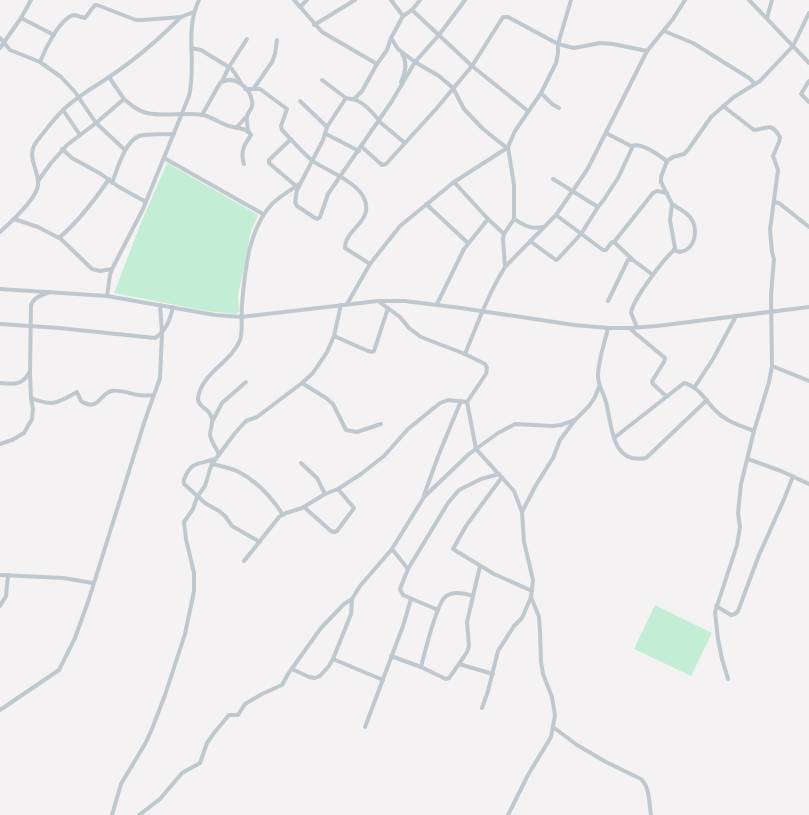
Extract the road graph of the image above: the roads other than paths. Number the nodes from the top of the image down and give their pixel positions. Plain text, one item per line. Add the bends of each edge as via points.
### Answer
1 (31, 0) edge
2 (199, 0) edge
3 (294, 0) edge
4 (307, 0) edge
5 (355, 0) edge
6 (391, 0) edge
7 (420, 0) edge
8 (571, 0) edge
9 (685, 0) edge
10 (749, 0) edge
11 (772, 0) edge
12 (463, 1) edge
13 (300, 7) junction
14 (412, 10) junction
15 (194, 12) junction
16 (809, 13) edge
17 (403, 16) junction
18 (181, 17) junction
19 (22, 18) junction
20 (767, 18) junction
21 (314, 25) junction
22 (664, 31) junction
23 (54, 35) junction
24 (439, 35) junction
25 (0, 38) edge
26 (391, 38) junction
27 (247, 39) dead end
28 (277, 40) dead end
29 (4, 44) junction
30 (558, 44) junction
31 (793, 46) junction
32 (0, 48) edge
33 (191, 48) junction
34 (398, 49) junction
35 (647, 51) junction
36 (40, 62) junction
37 (415, 62) junction
38 (809, 63) edge
39 (377, 64) junction
40 (472, 66) junction
41 (229, 67) junction
42 (109, 77) junction
43 (322, 80) dead end
44 (222, 81) junction
45 (809, 81) edge
46 (755, 84) junction
47 (244, 87) junction
48 (453, 88) junction
49 (254, 89) junction
50 (541, 93) junction
51 (78, 97) junction
52 (346, 98) junction
53 (124, 99) junction
54 (354, 99) junction
55 (300, 101) dead end
56 (392, 101) junction
57 (809, 102) edge
58 (723, 106) junction
59 (559, 108) dead end
60 (62, 110) junction
61 (528, 111) junction
62 (182, 113) junction
63 (202, 115) junction
64 (248, 116) junction
65 (379, 120) junction
66 (96, 123) junction
67 (327, 127) junction
68 (236, 128) junction
69 (248, 132) junction
70 (606, 133) junction
71 (174, 134) junction
72 (326, 134) junction
73 (80, 135) junction
74 (291, 139) junction
75 (405, 142) junction
76 (632, 146) junction
77 (507, 147) junction
78 (360, 149) junction
79 (62, 150) junction
80 (125, 150) junction
81 (164, 158) junction
82 (312, 160) junction
83 (667, 161) junction
84 (244, 164) dead end
85 (341, 177) junction
86 (553, 179) dead end
87 (38, 181) junction
88 (110, 181) junction
89 (454, 182) junction
90 (298, 185) junction
91 (572, 190) junction
92 (667, 194) junction
93 (146, 202) junction
94 (774, 202) junction
95 (426, 204) junction
96 (672, 204) junction
97 (598, 207) junction
98 (263, 214) junction
99 (556, 214) junction
100 (14, 219) junction
101 (488, 219) junction
102 (514, 219) junction
103 (544, 227) junction
104 (809, 227) edge
105 (0, 232) edge
106 (504, 234) junction
107 (581, 234) junction
108 (59, 238) junction
109 (530, 241) junction
110 (614, 242) junction
111 (468, 243) junction
112 (674, 250) junction
113 (632, 259) junction
114 (370, 264) junction
115 (505, 267) junction
116 (112, 269) junction
117 (653, 275) junction
118 (0, 289) edge
119 (52, 291) junction
120 (107, 296) junction
121 (378, 300) junction
122 (608, 301) dead end
123 (347, 304) junction
124 (437, 304) junction
125 (160, 305) junction
126 (341, 305) junction
127 (173, 307) junction
128 (809, 307) edge
129 (388, 308) junction
130 (483, 311) junction
131 (772, 311) junction
132 (736, 316) junction
133 (241, 318) junction
134 (0, 324) edge
135 (30, 326) junction
136 (637, 327) junction
137 (608, 328) junction
138 (629, 328) junction
139 (162, 333) junction
140 (334, 336) junction
141 (465, 354) junction
142 (772, 366) junction
143 (30, 372) junction
144 (809, 381) edge
145 (246, 382) dead end
146 (0, 383) edge
147 (302, 383) junction
148 (599, 387) junction
149 (694, 388) junction
150 (154, 395) junction
151 (667, 397) junction
152 (31, 398) junction
153 (707, 400) junction
154 (461, 401) junction
155 (467, 402) junction
156 (213, 420) junction
157 (576, 420) junction
158 (381, 424) dead end
159 (754, 430) junction
160 (614, 438) junction
161 (0, 444) edge
162 (476, 449) junction
163 (219, 454) junction
164 (215, 459) junction
165 (748, 459) junction
166 (212, 464) junction
167 (301, 464) dead end
168 (501, 475) junction
169 (793, 476) junction
170 (809, 484) edge
171 (338, 489) junction
172 (325, 494) junction
173 (197, 497) junction
174 (424, 497) junction
175 (304, 507) junction
176 (522, 512) junction
177 (283, 515) junction
178 (260, 542) junction
179 (392, 549) junction
180 (244, 561) dead end
181 (480, 566) junction
182 (408, 569) junction
183 (0, 575) edge
184 (8, 575) junction
185 (93, 583) junction
186 (532, 591) junction
187 (474, 596) junction
188 (531, 597) junction
189 (352, 599) junction
190 (411, 599) junction
191 (0, 606) edge
192 (716, 606) junction
193 (438, 610) junction
194 (391, 656) junction
195 (333, 659) junction
196 (459, 664) junction
197 (421, 667) junction
198 (292, 669) junction
199 (493, 674) junction
200 (728, 679) dead end
201 (383, 680) junction
202 (482, 708) dead end
203 (0, 710) edge
204 (365, 727) dead end
205 (553, 727) junction
206 (112, 815) edge
207 (139, 815) edge
208 (508, 815) edge
209 (651, 815) edge

1 - 19 street
2 - 15 street
3 - 13 street
4 - 13 street
5 - 21 street
6 - 17 street
7 - 14 street
8 - 30 street
9 - 22 street
10 - 20 street
11 - 20 street
12 - 24 street
13 - 21 street
14 - 17 street
14 - 24 street
15 - 18 street
15 - 33 street
16 - 31 street
17 - 26 street
18 - 23 street via 136,20 95,5 85,18 70,16
18 - 42 street via 160,38
19 - 23 street
19 - 29 street
20 - 31 street
21 - 39 street via 326,35
22 - 35 street
22 - 46 street via 693,43
23 - 36 street
24 - 37 street
24 - 40 street
25 - 29 street
26 - 34 street
26 - 39 street via 387,50
27 - 41 street
28 - 49 street via 272,62
29 - 32 street
29 - 36 street via 14,52
30 - 35 street via 578,48 600,42
30 - 40 street via 508,17 503,17
30 - 50 street via 556,63
31 - 38 street
31 - 46 street
33 - 41 street via 201,50
33 - 62 street via 191,89
34 - 37 street
34 - 56 street via 406,65
35 - 70 street
36 - 51 street via 61,77
37 - 48 street
37 - 56 street
39 - 54 street via 362,91
40 - 48 street
40 - 61 street
41 - 44 street
41 - 47 street
42 - 51 street
42 - 53 street
43 - 52 street
44 - 47 street via 232,80
44 - 63 street
45 - 57 street via 801,94
46 - 58 street
47 - 49 street
47 - 64 street via 253,107
48 - 75 street
48 - 77 street via 464,109 483,129
49 - 74 street via 260,89 287,108 281,128
50 - 59 street
50 - 61 street
51 - 60 street
51 - 66 street
52 - 54 street
52 - 67 street
53 - 62 street via 136,109 148,114
53 - 66 street
54 - 65 street
55 - 67 street
56 - 65 street
58 - 83 street via 711,117 684,154
58 - 94 street via 754,130 766,126 779,134 779,142 773,156 778,170
60 - 73 street
60 - 87 street via 34,146 32,161
61 - 77 street
62 - 63 street
62 - 71 street
63 - 68 street
64 - 68 street
64 - 69 street
65 - 75 street
65 - 78 street
66 - 73 street
66 - 80 street
67 - 72 street
68 - 69 street
69 - 84 street via 250,135 242,152
70 - 76 street
70 - 91 street via 587,170
71 - 80 street via 140,136
71 - 81 street
72 - 78 street
72 - 82 street
73 - 79 street
74 - 82 street
74 - 90 street via 269,163
75 - 78 street via 384,165
76 - 83 street via 643,147
76 - 97 street via 616,181
77 - 89 street
77 - 102 street via 514,185
78 - 85 street
79 - 87 street
79 - 88 street
80 - 88 street
81 - 93 street
81 - 98 street
82 - 85 street
82 - 90 street
83 - 92 street via 661,178
85 - 90 street via 328,194 318,219 297,206 295,196
85 - 114 street via 362,193 366,204 365,216 352,231 345,248
86 - 91 street
87 - 100 street via 23,210
88 - 93 street
88 - 108 street via 73,226
89 - 95 street
89 - 101 street
90 - 98 street
91 - 97 street
91 - 99 street
92 - 96 street
92 - 110 street via 653,193
93 - 116 street
94 - 104 street via 779,203
94 - 131 street via 770,230 774,259
95 - 111 street
95 - 114 street via 394,232
96 - 112 street via 670,220 675,240
96 - 112 street via 689,216 695,231 689,249 680,252
97 - 107 street
98 - 133 street via 252,241
99 - 103 street
99 - 107 street
100 - 105 street
100 - 108 street
101 - 106 street
101 - 111 street
102 - 103 street via 526,227
102 - 106 street
103 - 109 street
106 - 115 street
107 - 109 street via 556,260
107 - 110 street via 604,251
108 - 116 street via 92,269
109 - 115 street
110 - 113 street
111 - 124 street
112 - 117 street
113 - 117 street
113 - 122 street via 627,262
114 - 123 street
115 - 130 street
116 - 120 street
117 - 136 street via 636,298 631,310
118 - 119 street
119 - 120 street
119 - 135 street via 33,300
120 - 125 street
121 - 123 street
121 - 124 street
121 - 129 street
123 - 126 street
124 - 130 street
125 - 127 street
125 - 139 street
126 - 133 street
126 - 140 street
127 - 133 street
127 - 139 street
128 - 131 street
129 - 140 street via 374,351 368,351
129 - 141 street via 421,337
130 - 137 street
130 - 141 street
131 - 132 street
131 - 142 street
132 - 136 street
132 - 149 street
133 - 156 street via 240,342 205,380 199,395 199,404
134 - 135 street
135 - 139 street via 155,338
135 - 143 street
136 - 138 street
137 - 138 street
137 - 148 street via 598,372
138 - 151 street via 665,358 652,380
139 - 150 street via 160,378
140 - 147 street via 313,374
141 - 155 street via 485,364 487,368 486,374
142 - 144 street
142 - 159 street
143 - 146 street via 22,381 13,384
143 - 152 street
145 - 156 street via 222,403
147 - 158 street via 333,404 346,430 357,432
147 - 163 street via 257,417 246,421
148 - 157 street via 596,397
148 - 160 street via 605,400
149 - 151 street via 684,383
149 - 153 street
150 - 152 street via 111,391 90,405 82,401 78,392 51,404
150 - 185 street
151 - 160 street
152 - 161 street via 32,419 24,433
153 - 159 street via 723,417
153 - 160 street via 646,458 633,459 626,456
154 - 155 street
154 - 171 street via 448,400 440,403 408,429 384,456
154 - 174 street
155 - 162 street
156 - 163 street via 210,434
157 - 162 street via 552,426 515,424
157 - 176 street via 560,440 553,458
159 - 165 street
162 - 168 street
162 - 174 street
163 - 164 street
164 - 166 street
164 - 173 street via 192,465 184,478 184,484
165 - 169 street
165 - 192 street via 739,491 738,539
166 - 173 street via 205,486
166 - 177 street via 239,472 252,480 272,499
167 - 172 street via 317,478
168 - 176 street via 514,491
168 - 181 street via 454,547 454,550
168 - 182 street via 481,479 459,490 448,503
169 - 170 street
169 - 192 street via 759,554 738,611 732,615
171 - 172 street
171 - 175 street via 354,508 337,531 331,531
172 - 175 street
173 - 178 street via 219,511 232,526
173 - 206 street via 184,522 194,573 194,592 185,634 160,708 145,744 121,784
174 - 179 street
175 - 177 street
176 - 186 street via 524,542 533,580
177 - 178 street
178 - 180 street
179 - 182 street
179 - 189 street
181 - 186 street
181 - 187 street
182 - 190 street via 400,589 403,595
183 - 184 street
184 - 185 street via 63,578
184 - 191 street via 6,596
185 - 203 street via 75,638 59,670
186 - 188 street
187 - 193 street via 462,592 449,595 444,598
187 - 196 street via 467,622 469,646
188 - 199 street via 522,618 498,651
188 - 205 street via 539,617 543,674 554,704
189 - 195 street via 351,614
189 - 198 street via 321,628
190 - 193 street
190 - 194 street
192 - 200 street via 718,639
193 - 197 street
194 - 197 street
194 - 201 street
195 - 198 street via 320,676 315,678
195 - 201 street
196 - 197 street via 447,679
196 - 199 street
198 - 207 street via 282,685 246,704 238,715 229,715 207,743 200,763 182,773 160,798
199 - 202 street
201 - 204 street
205 - 208 street via 551,737
205 - 209 street via 577,745 644,781

